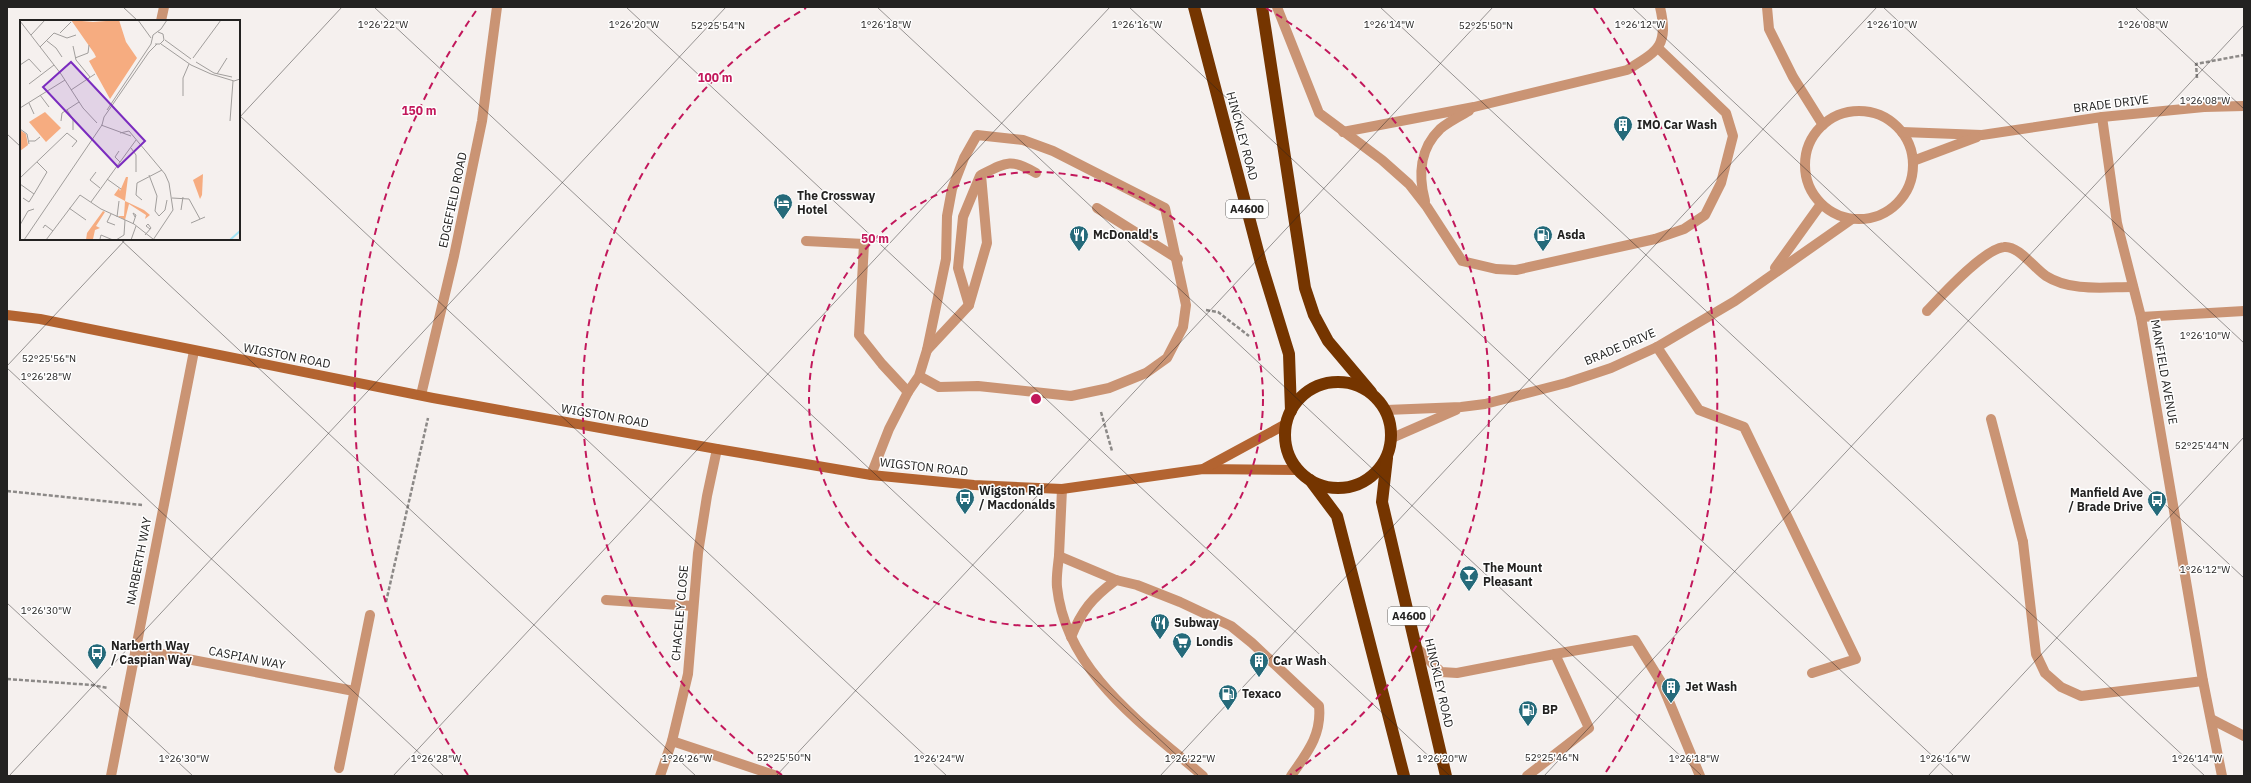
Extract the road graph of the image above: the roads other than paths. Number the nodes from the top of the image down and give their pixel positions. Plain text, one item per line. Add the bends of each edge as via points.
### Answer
1 (164, 7) edge
2 (497, 7) edge
3 (1194, 7) edge
4 (1262, 7) edge
5 (1277, 7) edge
6 (1660, 7) edge
7 (1766, 7) edge
8 (161, 20) edge
9 (1658, 48) junction
10 (2244, 106) edge
11 (1474, 107) junction
12 (2102, 117) junction
13 (1823, 126) junction
14 (1343, 132) junction
15 (1902, 132) junction
16 (1982, 135) junction
17 (1913, 161) junction
18 (1036, 173) dead end
19 (981, 175) junction
20 (1821, 204) junction
21 (1427, 207) junction
22 (1097, 208) dead end
23 (1852, 219) junction
24 (806, 241) dead end
25 (1178, 260) junction
26 (1772, 273) junction
27 (2133, 287) junction
28 (969, 305) junction
29 (1927, 311) dead end
30 (2244, 311) edge
31 (7, 315) edge
32 (2141, 317) junction
33 (1657, 347) junction
34 (927, 350) junction
35 (194, 351) junction
36 (919, 376) junction
37 (908, 392) junction
38 (1371, 392) junction
39 (421, 395) junction
40 (1461, 407) junction
41 (1386, 410) junction
42 (1291, 411) junction
43 (1991, 419) dead end
44 (1286, 424) junction
45 (1392, 438) junction
46 (717, 449) junction
47 (1388, 455) junction
48 (1203, 469) junction
49 (1298, 470) junction
50 (871, 475) junction
51 (1310, 480) junction
52 (1062, 489) junction
53 (1059, 556) junction
54 (1116, 580) junction
55 (606, 600) dead end
56 (693, 606) junction
57 (370, 615) road end
58 (1071, 637) junction
59 (1416, 647) junction
60 (135, 649) junction
61 (1555, 654) junction
62 (1812, 673) dead end
63 (2203, 681) junction
64 (354, 691) junction
65 (2210, 718) junction
66 (2244, 736) edge
67 (672, 741) junction
68 (338, 768) dead end
69 (111, 776) edge
70 (660, 776) edge
71 (777, 776) edge
72 (1203, 776) edge
73 (1291, 776) edge
74 (1404, 776) edge
75 (1446, 776) edge
76 (1527, 776) edge
77 (1700, 776) edge
78 (2222, 776) edge

1 - 8 street
2 - 39 street, EDGEFIELD ROAD via 482,121 454,256
3 - 42 highway, HINCKLEY ROAD / A4600 via 1261,263 1289,354
4 - 38 highway, A4600 via 1305,288 1314,315 1328,341
5 - 14 street via 1319,113
6 - 9 street via 1664,23 1663,39
7 - 13 street via 1769,29 1793,77
9 - 11 street via 1627,70
9 - 21 street via 1726,113 1733,136 1721,184 1705,215 1684,229 1655,239 1516,270 1496,269 1462,261
10 - 12 street, BRADE DRIVE via 2204,107
11 - 14 street
11 - 21 street via 1441,128 1427,145 1422,163 1421,184
12 - 16 street, BRADE DRIVE
12 - 27 street, MANFIELD AVENUE via 2117,223
13 - 15 street via 1828,120 1842,113 1862,111 1888,119
13 - 20 street via 1810,142 1805,160 1808,184
14 - 21 street via 1382,160 1409,184
15 - 16 street, BRADE DRIVE
15 - 17 street via 1910,146
16 - 17 street, BRADE DRIVE
17 - 23 street via 1909,186 1899,202 1888,211 1870,218
18 - 19 street via 1020,164 1004,163
19 - 28 street via 987,243
19 - 28 street via 963,217 958,268
20 - 23 street via 1834,213
20 - 26 street, BRADE DRIVE
22 - 25 street
23 - 26 street, BRADE DRIVE
24 - 37 street via 864,244 859,335
25 - 34 street via 1165,208 1053,151 1023,140 977,134 952,189 947,216 946,259
25 - 36 street via 1186,305 1183,327 1166,358 1146,373 1095,392 1071,396 978,386 939,387
26 - 33 street, BRADE DRIVE via 1735,301
27 - 29 street via 2069,285 2046,276 2019,252 2006,246 1995,249
27 - 32 street, MANFIELD AVENUE
28 - 34 street
30 - 32 street
31 - 35 street, WIGSTON ROAD via 40,319
32 - 63 street, MANFIELD AVENUE
33 - 40 street, BRADE DRIVE via 1611,368 1566,383
33 - 62 street via 1699,410 1744,427 1856,659
34 - 36 street
35 - 39 street, WIGSTON ROAD
35 - 60 street, NARBERTH WAY
36 - 37 street
37 - 50 street via 889,429
38 - 41 highway, A4600
38 - 42 highway, A4600 via 1348,382 1320,385 1302,396
39 - 46 street, WIGSTON ROAD
40 - 41 street, BRADE DRIVE
40 - 45 street, BRADE DRIVE
41 - 45 highway, A4600
42 - 44 highway, A4600
43 - 63 street via 2022,542 2036,654 2045,673 2061,687 2082,696
44 - 48 street, WIGSTON ROAD
44 - 49 highway, A4600 via 1287,449
45 - 47 highway, A4600
46 - 50 street, WIGSTON ROAD
46 - 56 street, CHACELEY CLOSE via 706,503
47 - 51 highway, A4600 via 1377,471 1359,484 1335,488
47 - 59 highway, HINCKLEY ROAD / A4600 via 1382,502
48 - 49 street, WIGSTON ROAD
48 - 52 street, WIGSTON ROAD
49 - 51 highway, A4600
50 - 52 street, WIGSTON ROAD via 974,485
51 - 74 highway, A4600 via 1338,516
52 - 53 street
53 - 54 street
53 - 58 street via 1057,586 1065,626
54 - 58 street via 1080,614
54 - 73 street via 1137,585 1180,602 1231,626 1319,706 1319,727 1315,742
55 - 56 street
56 - 67 street, CHACELEY CLOSE via 688,674
57 - 64 street
58 - 72 street via 1102,685 1150,731
59 - 61 street via 1441,672 1457,673
59 - 75 highway, HINCKLEY ROAD / A4600
60 - 64 street, CASPIAN WAY
60 - 69 street, NARBERTH WAY
61 - 76 street via 1589,728
61 - 77 street via 1635,640 1661,682
63 - 65 street, MANFIELD AVENUE
64 - 68 street
65 - 66 street
65 - 78 street, MANFIELD AVENUE
67 - 70 street, CHACELEY CLOSE
67 - 71 street

